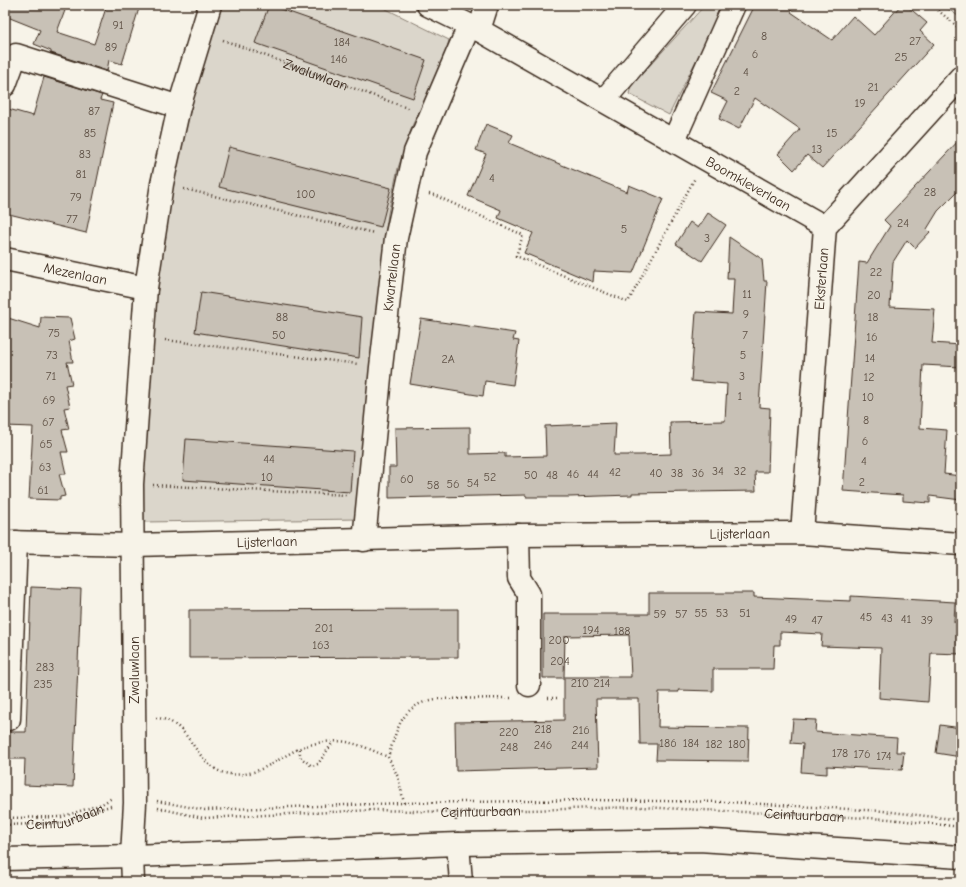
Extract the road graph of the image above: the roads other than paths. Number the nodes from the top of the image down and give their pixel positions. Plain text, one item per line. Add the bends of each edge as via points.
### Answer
1 (210, 5) edge
2 (428, 5) edge
3 (487, 5) edge
4 (685, 5) edge
5 (734, 5) edge
6 (474, 28) junction
7 (961, 77) edge
8 (5, 85) edge
9 (604, 100) junction
10 (179, 107) junction
11 (674, 140) junction
12 (825, 227) junction
13 (5, 259) edge
14 (146, 288) junction
15 (802, 533) junction
16 (518, 536) junction
17 (364, 540) junction
18 (11, 542) edge
19 (961, 544) edge
20 (134, 545) junction
21 (8, 649) edge
22 (523, 692) road end
23 (5, 719) edge
24 (458, 844) junction
25 (132, 856) junction
26 (961, 857) edge
27 (5, 859) edge
28 (460, 881) edge
29 (133, 882) edge

1 - 10 street, Zwaluwlaan
2 - 6 street, Boomkleverlaan
3 - 6 street
4 - 9 street
5 - 11 street
6 - 9 street, Boomkleverlaan
6 - 17 street, Kwartellaan via 431,116 416,152 406,191 396,238 380,367
7 - 12 street, Eksterlaan
8 - 10 street via 16,55
9 - 11 street, Boomkleverlaan
10 - 14 street, Zwaluwlaan via 162,184
11 - 12 street, Boomkleverlaan
12 - 15 street, Eksterlaan
13 - 14 street, Mezenlaan
14 - 20 street, Zwaluwlaan via 132,484
15 - 16 street, Lijsterlaan
15 - 19 street, Lijsterlaan
16 - 17 street, Lijsterlaan
16 - 22 street via 519,578 529,594
17 - 20 street, Lijsterlaan
18 - 20 street, Lijsterlaan
18 - 21 street, Lijsterlaan
20 - 25 street, Zwaluwlaan via 135,798
21 - 23 street, Lijsterlaan via 9,719
24 - 25 street
24 - 26 street via 699,840
24 - 28 street
25 - 27 street
25 - 29 street, Zwaluwlaan

